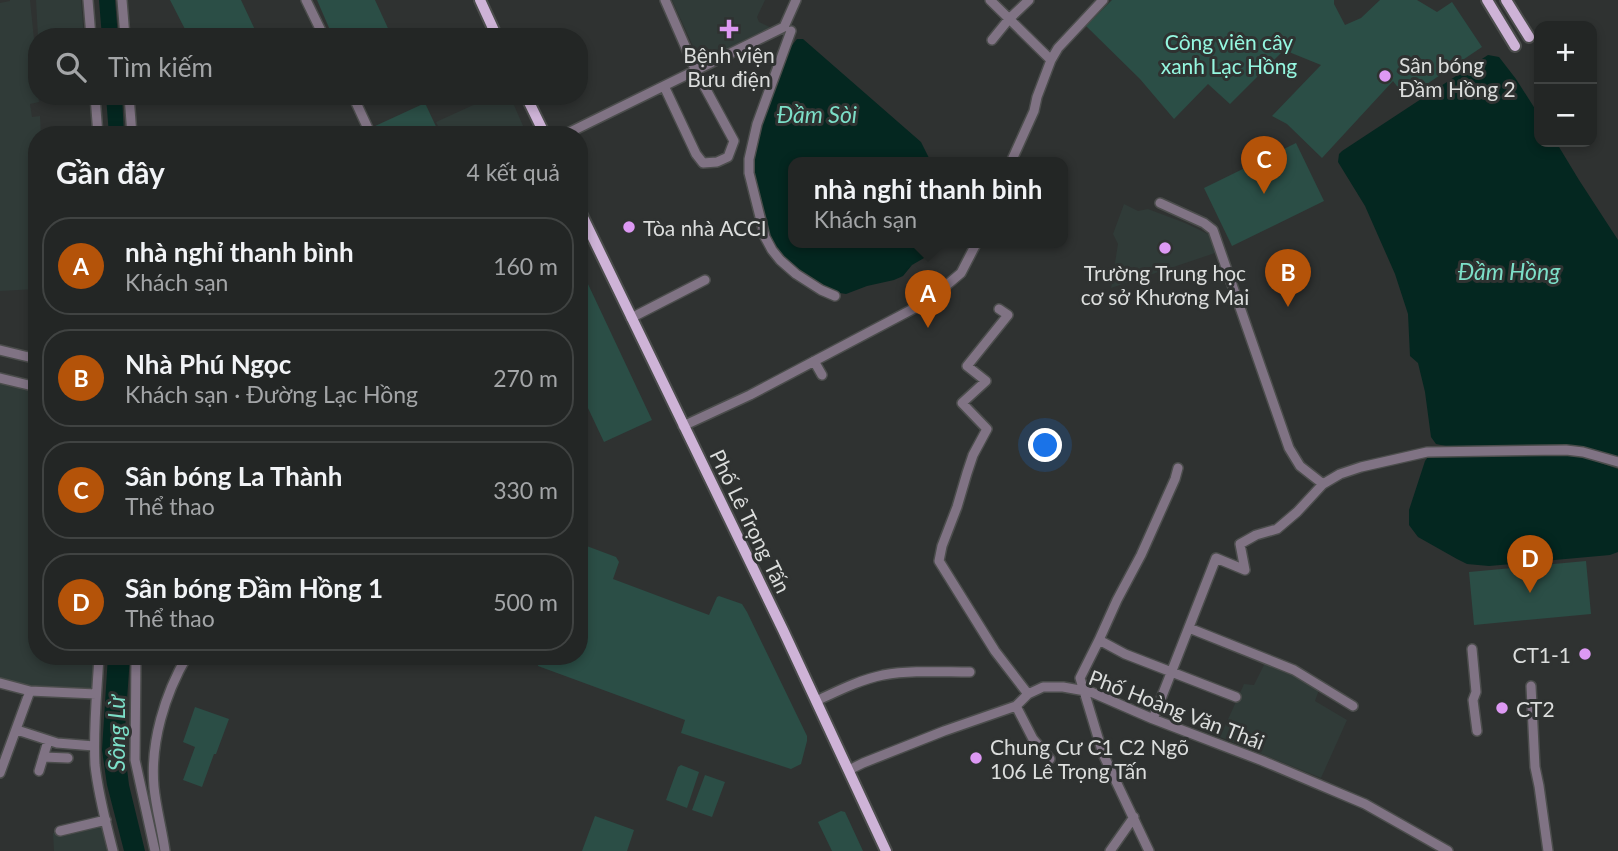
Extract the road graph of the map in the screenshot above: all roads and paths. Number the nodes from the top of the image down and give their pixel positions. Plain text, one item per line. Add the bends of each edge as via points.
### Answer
1 (88, 0) edge
2 (122, 0) edge
3 (306, 0) edge
4 (480, 0) edge
5 (665, 0) edge
6 (796, 0) edge
7 (990, 0) edge
8 (1029, 0) edge
9 (1102, 0) edge
10 (1505, 0) edge
11 (1490, 5) edge
12 (1009, 19) junction
13 (90, 28) edge
14 (124, 28) edge
15 (320, 28) edge
16 (493, 28) edge
17 (791, 30) dead end
18 (1529, 37) dead end
19 (992, 40) dead end
20 (1515, 47) dead end
21 (1051, 60) junction
22 (696, 71) junction
23 (664, 86) junction
24 (96, 105) edge
25 (130, 105) edge
26 (357, 105) edge
27 (530, 105) edge
28 (97, 126) edge
29 (131, 126) edge
30 (367, 126) edge
31 (541, 126) edge
32 (582, 126) edge
33 (1013, 157) edge
34 (1160, 203) dead end
35 (588, 228) edge
36 (974, 248) edge
37 (705, 280) dead end
38 (835, 296) dead end
39 (999, 309) dead end
40 (631, 318) junction
41 (0, 350) edge
42 (28, 357) edge
43 (814, 361) junction
44 (822, 375) dead end
45 (0, 379) edge
46 (28, 385) edge
47 (683, 426) junction
48 (1618, 462) edge
49 (1178, 468) dead end
50 (1323, 484) junction
51 (1189, 628) junction
52 (1099, 640) junction
53 (1472, 649) dead end
54 (98, 665) edge
55 (136, 665) edge
56 (182, 665) edge
57 (1172, 671) junction
58 (970, 672) dead end
59 (0, 683) edge
60 (1531, 686) dead end
61 (1083, 690) junction
62 (30, 691) junction
63 (96, 694) junction
64 (1028, 694) junction
65 (1236, 697) dead end
66 (816, 701) junction
67 (1016, 706) junction
68 (1353, 706) dead end
69 (1153, 719) junction
70 (17, 730) junction
71 (1477, 731) dead end
72 (48, 741) junction
73 (94, 746) junction
74 (43, 757) junction
75 (68, 758) dead end
76 (1050, 759) dead end
77 (849, 770) junction
78 (39, 771) dead end
79 (0, 773) edge
80 (1133, 817) junction
81 (106, 820) junction
82 (60, 831) dead end
83 (113, 851) edge
84 (155, 851) edge
85 (165, 851) edge
86 (886, 851) edge
87 (1110, 851) edge
88 (1149, 851) edge
89 (1448, 851) edge
90 (1548, 851) edge

1 - 13 street
2 - 14 street
3 - 15 street
4 - 16 main road
5 - 22 street
6 - 22 street via 784,27
7 - 12 street
8 - 12 street
9 - 21 street
10 - 11 main road
10 - 18 main road
11 - 20 main road
12 - 19 street
12 - 21 street
17 - 38 street via 757,124 749,173 772,250 796,274
21 - 33 street
22 - 23 street
22 - 23 street via 734,141 728,157 703,163
23 - 32 street
24 - 28 street
25 - 29 street
26 - 30 street
27 - 31 main road
34 - 50 street via 1213,230 1289,447 1300,466
35 - 40 main road, Phố Lê Trọng Tấn
36 - 43 street via 961,273 935,296
37 - 40 street
39 - 64 street via 1008,316 967,366 986,381 962,403 988,429 967,472 939,561 995,651
40 - 47 main road, Phố Lê Trọng Tấn
41 - 42 street
43 - 44 street
43 - 47 street
45 - 46 street
47 - 66 main road, Phố Lê Trọng Tấn
48 - 50 street via 1566,450 1427,452 1340,474
49 - 52 street
50 - 51 street via 1277,529 1240,544 1245,570 1216,558
51 - 57 street
51 - 68 street via 1294,670
52 - 57 street
52 - 61 street via 1080,678
53 - 71 street
54 - 63 street
55 - 84 street via 135,760
56 - 85 street via 158,733 154,767
57 - 65 street
57 - 69 street
58 - 66 street via 883,675
59 - 62 street
60 - 90 street via 1535,767
61 - 64 street, Phố Hoàng Văn Thái via 1043,687
61 - 69 street, Phố Hoàng Văn Thái
61 - 80 street via 1103,754
62 - 63 street
62 - 70 street
63 - 73 street
64 - 67 street
66 - 77 main road, Phố Lê Trọng Tấn
67 - 76 street via 1033,739
67 - 77 street
69 - 89 street, Phố Hoàng Văn Thái via 1365,804
70 - 72 street
70 - 79 street
72 - 73 street
72 - 74 street
73 - 81 street
74 - 75 street
74 - 78 street
77 - 86 main road, Phố Lê Trọng Tấn
80 - 87 street
80 - 88 street
81 - 82 street
81 - 83 street

